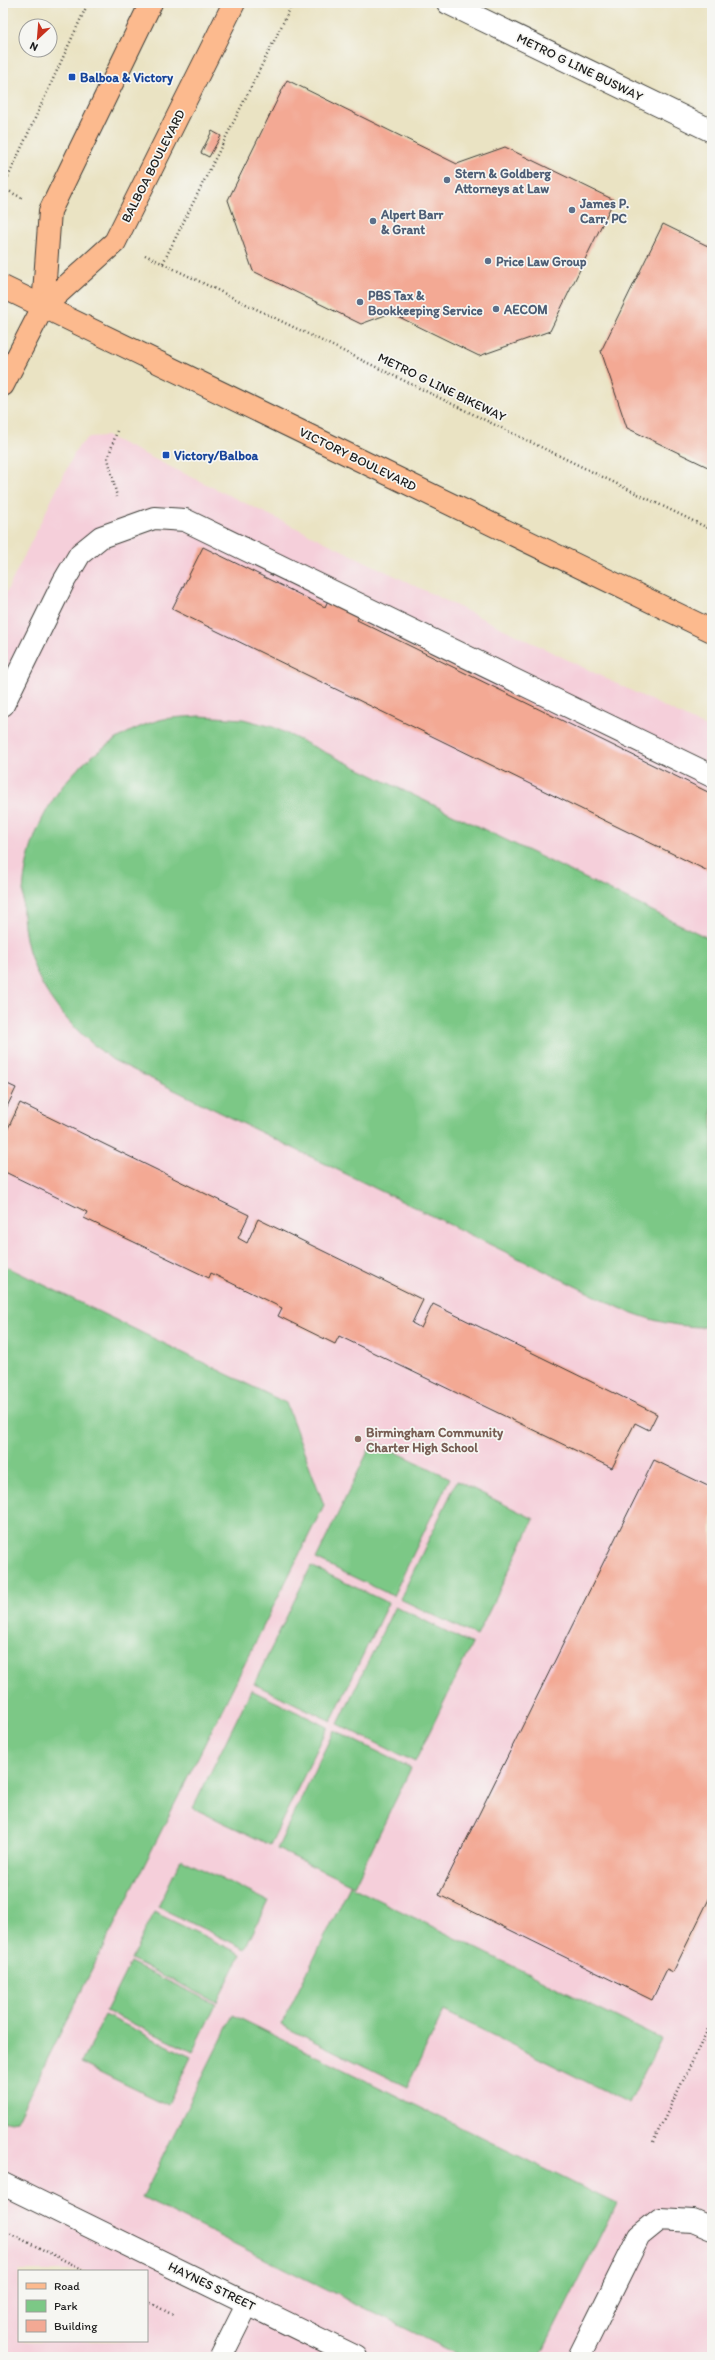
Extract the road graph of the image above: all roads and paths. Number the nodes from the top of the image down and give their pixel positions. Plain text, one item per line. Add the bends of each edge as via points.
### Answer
1 (88, 3) edge
2 (151, 3) edge
3 (234, 3) edge
4 (292, 3) edge
5 (448, 3) edge
6 (712, 132) edge
7 (3, 188) edge
8 (3, 287) edge
9 (43, 307) junction
10 (3, 385) edge
11 (117, 431) dead end
12 (127, 528) junction
13 (712, 530) edge
14 (712, 631) edge
15 (3, 705) edge
16 (712, 776) edge
17 (712, 2021) edge
18 (653, 2142) dead end
19 (3, 2184) edge
20 (712, 2229) edge
21 (3, 2230) edge
22 (84, 2270) edge
23 (148, 2302) edge
24 (248, 2303) junction
25 (173, 2314) dead end
26 (221, 2357) edge
27 (356, 2357) edge
28 (579, 2357) edge

1 - 7 path
2 - 9 main road, BALBOA BOULEVARD via 50,211
3 - 9 main road, BALBOA BOULEVARD via 115,242
4 - 13 path, METRO G LINE BIKEWAY via 163,262
5 - 6 street, METRO G LINE BUSWAY
8 - 9 main road, VICTORY BOULEVARD
9 - 10 main road, BALBOA BOULEVARD
9 - 14 main road, VICTORY BOULEVARD
11 - 12 path via 108,458
12 - 15 street via 101,537 80,554
12 - 16 street via 154,518 185,520
17 - 18 path
19 - 24 street, HAYNES STREET
20 - 28 street via 693,2221 660,2219 639,2236
21 - 22 path
23 - 25 path
24 - 26 street
24 - 27 street, HAYNES STREET

